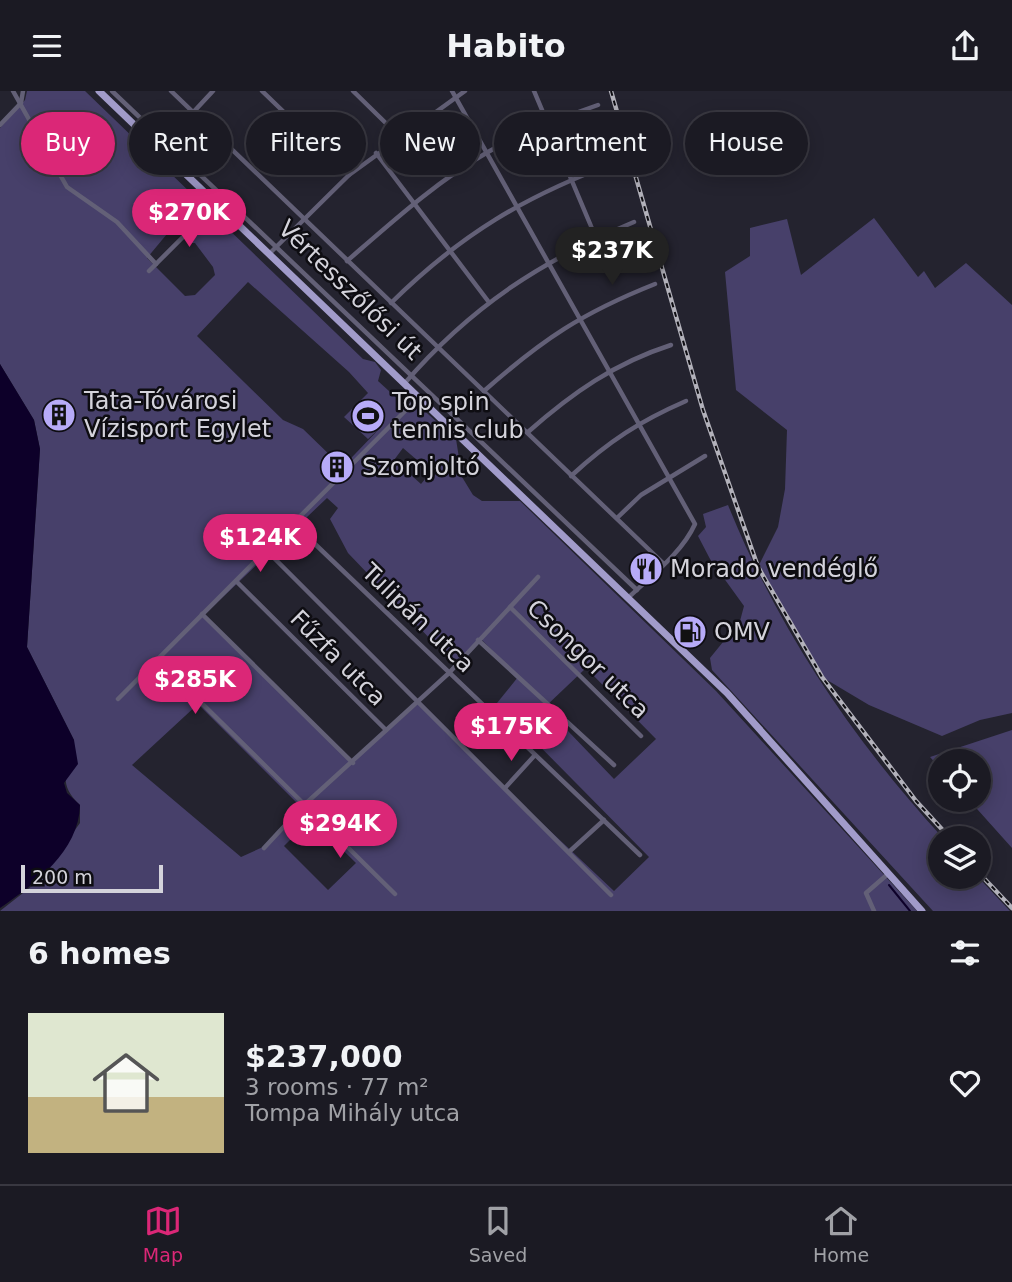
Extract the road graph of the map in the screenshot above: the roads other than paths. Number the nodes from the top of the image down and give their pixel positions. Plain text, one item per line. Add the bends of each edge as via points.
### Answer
1 (13, 91) edge
2 (23, 91) edge
3 (99, 91) edge
4 (112, 91) edge
5 (171, 91) edge
6 (213, 91) edge
7 (262, 91) edge
8 (353, 91) edge
9 (452, 91) edge
10 (465, 91) edge
11 (534, 91) edge
12 (455, 97) junction
13 (20, 103) junction
14 (598, 105) dead end
15 (134, 112) edge
16 (193, 112) joint
17 (284, 112) edge
18 (433, 112) edge
19 (543, 112) edge
20 (579, 112) edge
21 (380, 117) edge
22 (129, 120) edge
23 (0, 125) edge
24 (494, 149) edge
25 (232, 150) edge
26 (380, 150) edge
27 (488, 152) junction
28 (376, 153) junction
29 (366, 161) edge
30 (186, 175) edge
31 (201, 175) edge
32 (349, 175) edge
33 (568, 175) edge
34 (581, 175) edge
35 (570, 179) junction
36 (413, 203) junction
37 (216, 204) junction
38 (517, 205) junction
39 (304, 219) junction
40 (634, 222) dead end
41 (596, 238) junction
42 (276, 247) junction
43 (449, 249) junction
44 (269, 254) junction
45 (347, 261) junction
46 (548, 261) junction
47 (156, 264) junction
48 (149, 271) dead end
49 (655, 284) dead end
50 (488, 301) junction
51 (391, 303) junction
52 (581, 318) junction
53 (671, 345) dead end
54 (439, 347) junction
55 (609, 370) junction
56 (411, 375) junction
57 (404, 384) junction
58 (484, 391) junction
59 (418, 398) junction
60 (686, 401) dead end
61 (639, 422) junction
62 (528, 432) junction
63 (705, 456) dead end
64 (571, 476) junction
65 (670, 476) junction
66 (617, 518) junction
67 (293, 523) junction
68 (591, 546) junction
69 (265, 549) junction
70 (583, 555) junction
71 (664, 564) junction
72 (538, 577) dead end
73 (236, 581) junction
74 (637, 590) junction
75 (628, 598) junction
76 (510, 607) junction
77 (202, 614) junction
78 (478, 640) junction
79 (158, 660) junction
80 (449, 673) junction
81 (118, 699) dead end
82 (419, 703) junction
83 (386, 730) junction
84 (641, 736) dead end
85 (535, 755) junction
86 (353, 763) junction
87 (614, 765) dead end
88 (505, 788) junction
89 (303, 806) junction
90 (604, 820) junction
91 (264, 848) dead end
92 (570, 851) junction
93 (640, 855) dead end
94 (889, 873) junction
95 (395, 894) dead end
96 (611, 895) dead end
97 (874, 911) edge
98 (922, 911) edge

1 - 13 street
2 - 13 street
3 - 22 main road, Vértesszőlősi út
4 - 15 street, Vértesszőlősi út
5 - 16 street
6 - 16 street
7 - 17 street
8 - 21 street
9 - 12 street
10 - 12 street
11 - 19 street
12 - 18 street
12 - 27 street
13 - 23 street
13 - 47 street via 67,187 117,222
14 - 20 street
24 - 27 street
25 - 39 street
26 - 28 street
27 - 36 street
27 - 38 street
28 - 29 street
28 - 36 street
30 - 37 main road, Vértesszőlősi út
31 - 42 street, Vértesszőlősi út
32 - 39 street
33 - 35 street
34 - 35 street
35 - 38 street
35 - 41 street
36 - 43 street
36 - 45 street
37 - 44 main road, Vértesszőlősi út
37 - 47 street
38 - 43 street
38 - 46 street
39 - 42 street
39 - 45 street
40 - 41 street
41 - 46 street
42 - 44 street
42 - 56 street, Vértesszőlősi út
43 - 50 street
43 - 51 street
44 - 57 main road, Vértesszőlősi út
45 - 51 street
46 - 50 street
46 - 52 street
47 - 48 street
49 - 52 street
50 - 54 street
51 - 54 street
52 - 55 street
52 - 58 street via 524,355
53 - 55 street
54 - 56 street
54 - 58 street
55 - 61 street
55 - 62 street via 567,397
56 - 57 street
56 - 68 street, Vértesszőlősi út
57 - 59 main road, Vértesszőlősi út
58 - 62 street
59 - 67 street
59 - 70 main road, Vértesszőlősi út
60 - 61 street
61 - 64 street
61 - 65 street
62 - 64 street
63 - 65 street
64 - 66 street
65 - 66 street
65 - 71 street via 695,524
66 - 71 street
67 - 69 street
67 - 80 street, Tulipán utca
68 - 70 street
68 - 74 street, Vértesszőlősi út
69 - 73 street
69 - 82 street
70 - 75 main road, Vértesszőlősi út
71 - 74 street
72 - 76 street
73 - 77 street
73 - 83 street, Fűzfa utca
74 - 75 street
75 - 94 main road, Vértesszőlősi út via 747,716
76 - 78 street
76 - 84 street, Csongor utca
77 - 79 street
77 - 86 street
78 - 80 street
78 - 87 street
79 - 81 street
79 - 89 street
80 - 82 street
80 - 85 street, Tulipán utca
82 - 83 street
82 - 88 street
83 - 86 street
85 - 88 street
85 - 90 street, Tulipán utca
86 - 89 street
88 - 92 street
89 - 91 street
89 - 95 street
90 - 92 street
90 - 93 street, Tulipán utca
92 - 96 street
94 - 97 street via 866,893
94 - 98 main road, Vértesszőlősi út

